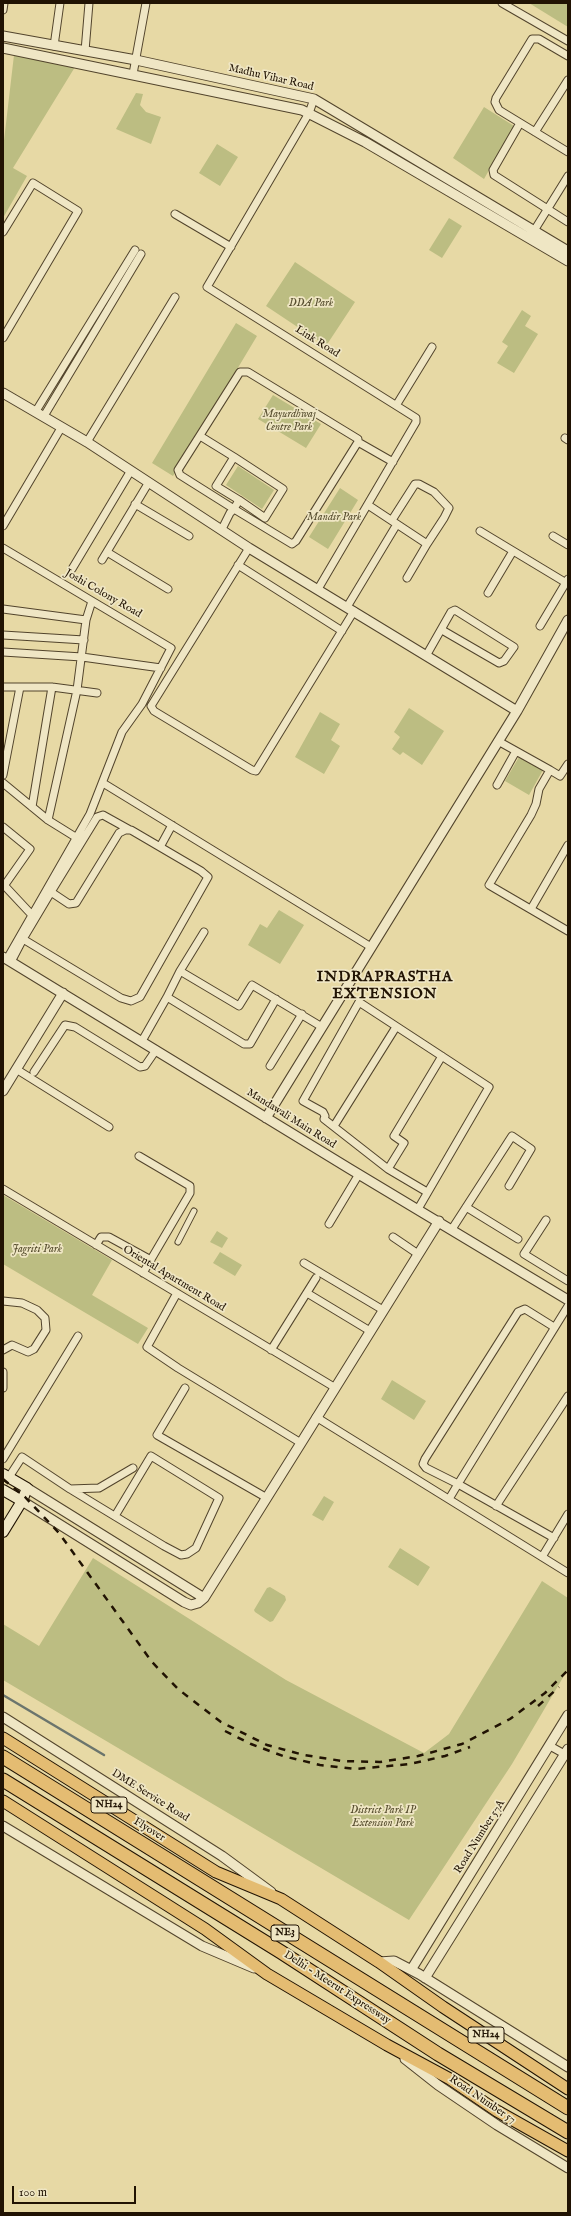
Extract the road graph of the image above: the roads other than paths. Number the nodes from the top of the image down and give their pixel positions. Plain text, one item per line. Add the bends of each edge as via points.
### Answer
1 (4, 3) edge
2 (60, 3) edge
3 (89, 3) edge
4 (146, 3) edge
5 (502, 3) edge
6 (3, 10) edge
7 (3, 36) edge
8 (568, 41) edge
9 (54, 46) junction
10 (3, 48) edge
11 (85, 51) junction
12 (568, 56) edge
13 (136, 60) junction
14 (133, 74) junction
15 (568, 80) edge
16 (314, 99) junction
17 (308, 113) junction
18 (520, 123) junction
19 (535, 132) junction
20 (568, 152) edge
21 (408, 155) junction
22 (404, 165) junction
23 (568, 176) edge
24 (548, 209) junction
25 (175, 214) dead end
26 (568, 222) edge
27 (535, 231) junction
28 (3, 232) edge
29 (529, 239) junction
30 (231, 247) junction
31 (568, 251) edge
32 (568, 261) edge
33 (175, 297) dead end
34 (3, 338) edge
35 (432, 347) dead end
36 (3, 393) edge
37 (397, 404) junction
38 (36, 411) junction
39 (44, 416) junction
40 (62, 428) junction
41 (200, 436) junction
42 (87, 442) junction
43 (358, 442) junction
44 (234, 457) junction
45 (393, 462) junction
46 (130, 472) junction
47 (149, 482) junction
48 (239, 500) junction
49 (135, 504) junction
50 (368, 505) junction
51 (234, 509) junction
52 (394, 522) junction
53 (3, 526) edge
54 (222, 529) junction
55 (480, 531) dead end
56 (189, 536) dead end
57 (553, 536) dead end
58 (427, 544) junction
59 (568, 545) edge
60 (3, 548) edge
61 (249, 548) junction
62 (513, 551) junction
63 (107, 552) junction
64 (102, 560) dead end
65 (238, 565) junction
66 (72, 569) dead end
67 (407, 578) dead end
68 (567, 582) edge
69 (168, 589) dead end
70 (318, 589) junction
71 (488, 593) dead end
72 (92, 601) junction
73 (3, 609) edge
74 (350, 609) junction
75 (86, 620) junction
76 (568, 620) edge
77 (540, 626) dead end
78 (442, 630) junction
79 (342, 631) junction
80 (3, 635) edge
81 (84, 640) junction
82 (3, 652) edge
83 (426, 656) junction
84 (82, 657) junction
85 (161, 668) junction
86 (3, 687) edge
87 (20, 687) junction
88 (52, 688) junction
89 (77, 690) junction
90 (97, 694) dead end
91 (517, 711) junction
92 (498, 740) junction
93 (516, 751) junction
94 (568, 764) edge
95 (550, 770) junction
96 (3, 775) edge
97 (3, 783) edge
98 (103, 783) junction
99 (497, 785) dead end
100 (32, 807) junction
101 (48, 820) junction
102 (172, 825) junction
103 (3, 827) edge
104 (131, 830) junction
105 (77, 838) junction
106 (568, 845) edge
107 (160, 847) junction
108 (4, 885) edge
109 (51, 892) junction
110 (531, 909) junction
111 (31, 914) junction
112 (568, 931) edge
113 (204, 932) dead end
114 (24, 939) junction
115 (371, 947) junction
116 (7, 959) edge
117 (180, 971) junction
118 (63, 993) junction
119 (167, 996) junction
120 (276, 999) junction
121 (302, 1014) junction
122 (322, 1027) junction
123 (396, 1027) junction
124 (142, 1041) junction
125 (156, 1050) junction
126 (442, 1056) junction
127 (270, 1066) dead end
128 (16, 1069) junction
129 (34, 1072) dead end
130 (3, 1091) edge
131 (266, 1118) junction
132 (334, 1126) junction
133 (109, 1127) dead end
134 (139, 1156) dead end
135 (388, 1169) junction
136 (359, 1174) junction
137 (509, 1186) dead end
138 (3, 1190) edge
139 (427, 1192) junction
140 (466, 1207) junction
141 (418, 1209) junction
142 (194, 1211) dead end
143 (546, 1220) dead end
144 (439, 1221) junction
145 (329, 1224) dead end
146 (452, 1229) junction
147 (393, 1237) dead end
148 (518, 1238) dead end
149 (178, 1242) dead end
150 (96, 1245) junction
151 (418, 1254) junction
152 (151, 1260) junction
153 (304, 1262) dead end
154 (143, 1273) junction
155 (316, 1278) dead end
156 (568, 1281) edge
157 (177, 1293) junction
158 (307, 1293) junction
159 (568, 1300) edge
160 (3, 1301) edge
161 (568, 1306) edge
162 (383, 1310) junction
163 (554, 1327) junction
164 (370, 1331) junction
165 (78, 1336) dead end
166 (3, 1350) edge
167 (271, 1350) junction
168 (3, 1372) edge
169 (334, 1387) junction
170 (3, 1388) edge
171 (185, 1388) dead end
172 (568, 1396) edge
173 (316, 1417) junction
174 (301, 1444) junction
175 (5, 1451) edge
176 (3, 1459) edge
177 (133, 1468) dead end
178 (6, 1476) edge
179 (458, 1484) junction
180 (27, 1488) junction
181 (70, 1489) junction
182 (3, 1490) edge
183 (267, 1498) junction
184 (449, 1499) junction
185 (22, 1501) junction
186 (496, 1506) junction
187 (568, 1514) edge
188 (115, 1516) junction
189 (3, 1532) edge
190 (554, 1538) junction
191 (542, 1557) junction
192 (568, 1573) edge
193 (204, 1598) junction
194 (568, 1715) edge
195 (3, 1717) edge
196 (3, 1738) edge
197 (550, 1746) junction
198 (567, 1753) edge
199 (3, 1758) edge
200 (3, 1780) edge
201 (3, 1802) edge
202 (3, 1826) edge
203 (281, 1899) junction
204 (379, 1962) junction
205 (411, 1970) junction
206 (267, 1974) junction
207 (425, 1978) junction
208 (387, 2045) junction
209 (568, 2068) edge
210 (568, 2089) edge
211 (568, 2108) edge
212 (568, 2132) edge
213 (568, 2151) edge
214 (568, 2168) edge

1 - 6 street
2 - 9 street
3 - 11 street
4 - 13 street
5 - 8 street
7 - 9 street, Madhu Vihar Road
9 - 11 street, Madhu Vihar Road
10 - 14 street
11 - 13 street, Madhu Vihar Road
12 - 18 street via 535,38 530,41 495,102 499,110
13 - 14 street
13 - 16 street, Madhu Vihar Road
14 - 17 street via 291,107
15 - 19 street
16 - 17 street, Link Road
16 - 21 street, Madhu Vihar Road
17 - 22 street
17 - 30 street, Link Road
18 - 19 street
18 - 24 street via 492,172 497,178
19 - 20 street
21 - 22 street
21 - 27 street, Madhu Vihar Road
22 - 29 street
23 - 24 street
24 - 26 street
24 - 27 street
25 - 30 street
27 - 29 street
27 - 31 street, Madhu Vihar Road
28 - 34 street via 33,183 78,211
29 - 32 street
30 - 37 street, Link Road via 207,287
33 - 42 street
35 - 37 street
36 - 38 street
37 - 45 street, Link Road via 417,420
38 - 39 street
38 - 39 street via 138,252
39 - 40 street
40 - 42 street
40 - 53 street
41 - 43 street via 240,372 245,370 356,437
41 - 44 street
41 - 51 street via 178,472
42 - 46 street
43 - 45 street
43 - 51 street via 292,544
44 - 48 street via 216,486
44 - 48 street via 283,489 265,518
45 - 50 street, Link Road
46 - 47 street
46 - 66 street
47 - 49 street
47 - 54 street
48 - 51 street
49 - 56 street
49 - 63 street
50 - 52 street
50 - 70 street, Link Road
51 - 54 street
52 - 58 street
52 - 58 street via 412,486 420,484 434,492 449,508
52 - 74 street
54 - 61 street
55 - 62 street
57 - 59 street
58 - 67 street
60 - 72 street, Joshi Colony Road
61 - 65 street
61 - 70 street
62 - 68 street
62 - 71 street
63 - 64 street
63 - 69 street
65 - 79 street
65 - 79 street via 151,706 154,711 256,771
68 - 77 street
70 - 74 street
72 - 75 street
72 - 85 street, Joshi Colony Road via 169,645 171,652
73 - 75 street
74 - 79 street
74 - 83 street
75 - 81 street
76 - 91 street
78 - 78 street via 451,612 458,610 514,647 504,661 499,663
78 - 83 street
80 - 81 street
81 - 84 street
82 - 84 street
83 - 91 street
84 - 85 street
84 - 89 street
85 - 98 street, Joshi Colony Road via 142,704 122,732
86 - 87 street
87 - 88 street
87 - 96 street
88 - 89 street
88 - 100 street
89 - 90 street
89 - 101 street
91 - 92 street
92 - 93 street
92 - 115 street
93 - 95 street
93 - 99 street
94 - 95 street via 560,776
95 - 110 street via 539,789 531,815 489,885
97 - 100 street
98 - 102 street
98 - 105 street, Joshi Colony Road
100 - 101 street
101 - 105 street
102 - 107 street
102 - 115 street
103 - 108 street via 30,849
104 - 107 street
104 - 109 street via 119,833 76,903 69,904
104 - 109 street via 103,815 97,817
105 - 111 street, Joshi Colony Road
106 - 110 street
107 - 114 street via 208,877 140,997 132,1001 121,998
108 - 111 street
109 - 114 street
110 - 112 street
111 - 116 street, Joshi Colony Road
113 - 117 street
114 - 116 street
115 - 122 street
116 - 118 street, Mandawali Main Road
117 - 119 street
117 - 120 street via 239,1006 252,985
118 - 124 street, Mandawali Main Road
118 - 128 street
119 - 120 street via 244,1044 250,1044
119 - 124 street
120 - 121 street
121 - 122 street
121 - 127 street
122 - 131 street
123 - 126 street
123 - 132 street
123 - 132 street via 359,1002 303,1100 323,1112 324,1119
124 - 125 street, Mandawali Main Road
125 - 129 street via 145,1066 140,1066 75,1027 65,1025
125 - 131 street, Mandawali Main Road
126 - 135 street via 394,1136 404,1143
126 - 139 street via 489,1088
128 - 130 street
128 - 133 street
131 - 136 street, Mandawali Main Road
132 - 135 street
134 - 152 street via 190,1186 190,1193
135 - 139 street
136 - 141 street, Mandawali Main Road
136 - 145 street
137 - 140 street via 531,1149 512,1136
138 - 150 street, Oriental Apartment Road
139 - 141 street
140 - 146 street
140 - 148 street
141 - 144 street, Mandawali Main Road
142 - 149 street
143 - 156 street via 524,1254
144 - 146 street, Mandawali Main Road
144 - 151 street
146 - 159 street, Mandawali Main Road
147 - 151 street
150 - 152 street via 101,1237 109,1237
150 - 154 street, Oriental Apartment Road
151 - 162 street
152 - 154 street
153 - 162 street
154 - 157 street, Oriental Apartment Road
155 - 158 street
157 - 167 street, Oriental Apartment Road
157 - 174 street via 147,1346
158 - 164 street
158 - 167 street
160 - 166 street via 22,1303 37,1310 45,1318 46,1330 34,1349 28,1352 12,1345
161 - 163 street
162 - 164 street
163 - 179 street
163 - 179 street via 525,1308 518,1312 425,1459 423,1464 426,1468
164 - 169 street
165 - 175 street
167 - 169 street, Oriental Apartment Road
168 - 170 street
169 - 173 street
171 - 183 street via 157,1435
172 - 186 street
173 - 174 street
173 - 184 street
174 - 183 street
175 - 176 street
177 - 181 street via 99,1488
178 - 180 main road
178 - 181 street via 22,1457
179 - 184 street
179 - 186 street
180 - 185 main road
180 - 193 street
181 - 188 street
182 - 185 main road
183 - 193 street
184 - 191 street
185 - 189 main road
185 - 193 street via 184,1602 195,1605
186 - 190 street
187 - 190 street
188 - 188 street via 181,1555 187,1554 196,1548 219,1498 151,1456
190 - 191 street
191 - 192 street
194 - 197 street, Road Number 57A
195 - 203 street, DME Service Road via 222,1856
196 - 203 highway, Flyover / NH24 via 216,1872
197 - 198 street
197 - 205 street, Road Number 57A
198 - 207 street
199 - 211 highway, Delhi - Meerut Expressway / NE3
200 - 212 highway, Delhi - Meerut Expressway / NE3 via 280,1952 438,2054
201 - 206 highway via 205,1929
202 - 206 street via 202,1946
203 - 204 highway, Flyover
204 - 205 street via 394,1962
204 - 210 highway, NH24
205 - 207 street
206 - 208 highway
207 - 209 street
208 - 213 highway via 450,2079 497,2111
208 - 214 street, Road Number 57 via 438,2085 488,2119

